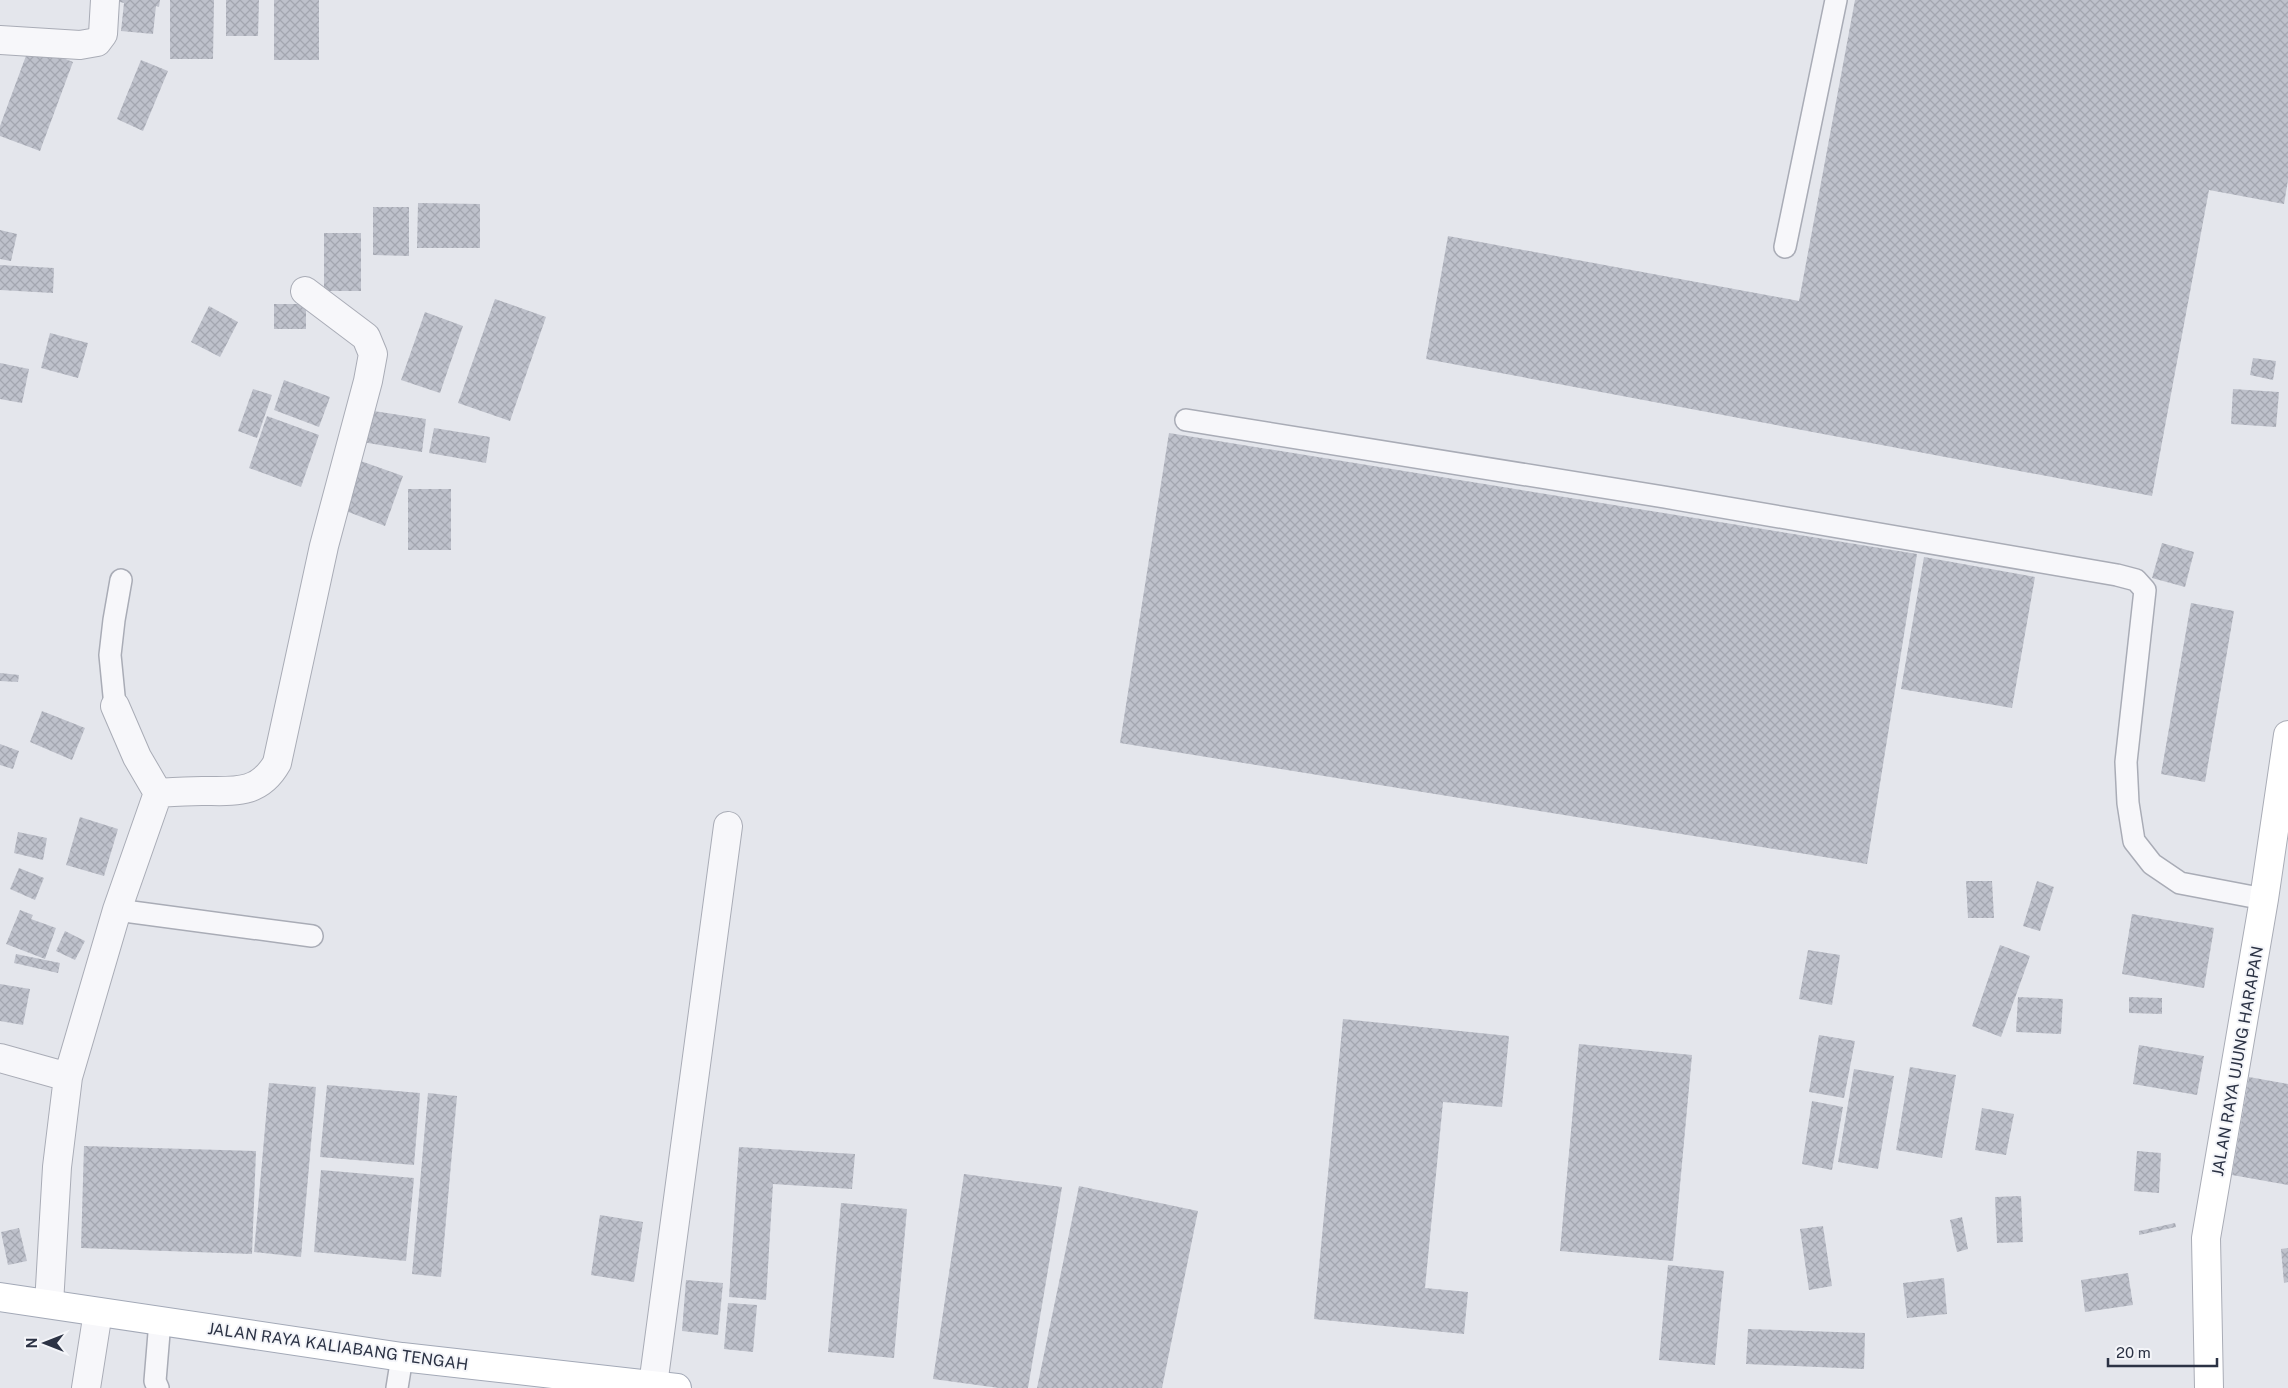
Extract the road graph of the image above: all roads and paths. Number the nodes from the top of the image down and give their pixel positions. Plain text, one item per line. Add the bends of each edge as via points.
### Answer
1 (105, 0) edge
2 (1836, 0) edge
3 (0, 40) edge
4 (1785, 247) dead end
5 (305, 291) dead end
6 (1186, 420) dead end
7 (121, 580) dead end
8 (115, 706) joint
9 (2288, 735) edge
10 (158, 793) junction
11 (728, 826) dead end
12 (2264, 899) junction
13 (116, 910) junction
14 (312, 936) dead end
15 (0, 1058) edge
16 (68, 1077) junction
17 (1, 1301) edge
18 (49, 1304) junction
19 (98, 1312) junction
20 (160, 1321) junction
21 (402, 1357) junction
22 (665, 1387) edge
23 (86, 1388) edge
24 (158, 1388) edge
25 (397, 1388) edge
26 (2209, 1388) edge

1 - 3 street via 103,34 97,42 80,45
2 - 4 lane
5 - 10 street via 366,337 373,354 324,546 279,756 270,775 258,785 242,791
6 - 12 lane via 1674,499 2136,580 2145,590 2126,762 2134,841 2152,864 2180,883
7 - 8 lane via 110,655
8 - 10 street via 137,757
9 - 12 main road, JALAN RAYA UJUNG HARAPAN
10 - 13 street
11 - 22 street
12 - 26 main road, JALAN RAYA UJUNG HARAPAN via 2206,1238
13 - 14 lane
13 - 16 street
15 - 16 street
16 - 18 street via 57,1167
17 - 18 main road, JALAN RAYA KALIABANG TENGAH
18 - 19 main road, JALAN RAYA KALIABANG TENGAH
19 - 20 main road, JALAN RAYA KALIABANG TENGAH
19 - 23 street
20 - 21 main road, JALAN RAYA KALIABANG TENGAH
20 - 24 lane via 155,1380
21 - 22 main road, JALAN RAYA KALIABANG TENGAH
21 - 25 lane

